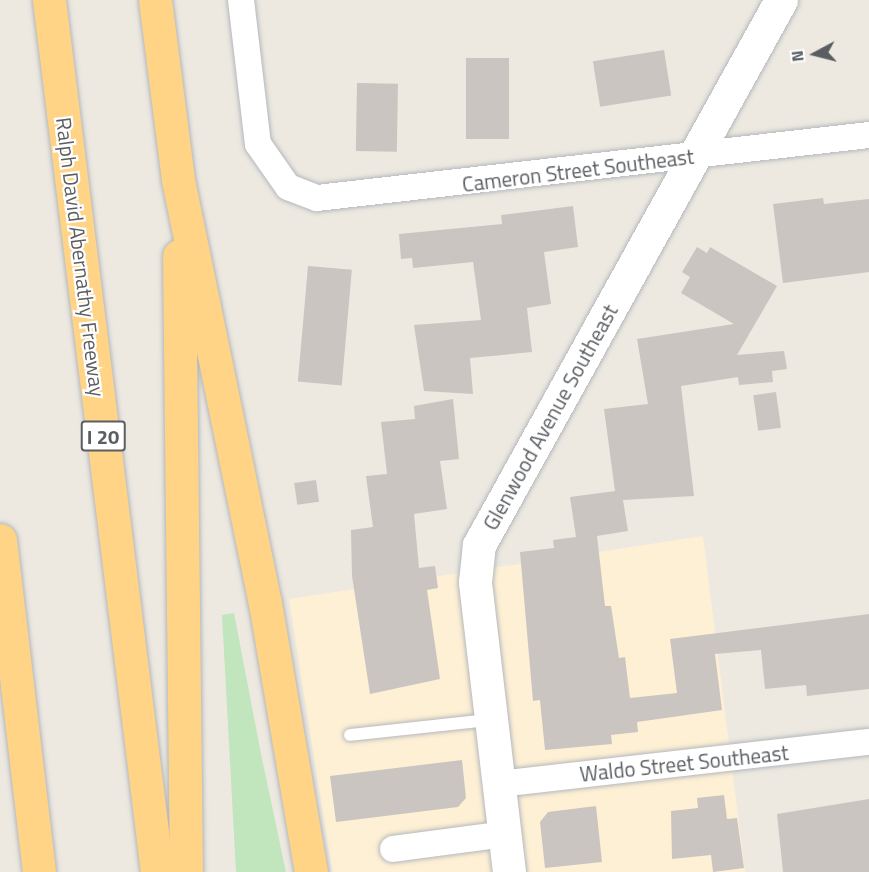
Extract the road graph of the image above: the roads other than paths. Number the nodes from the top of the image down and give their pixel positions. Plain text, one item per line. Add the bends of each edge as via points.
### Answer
1 (49, 0) edge
2 (155, 0) edge
3 (241, 0) edge
4 (781, 0) edge
5 (869, 135) edge
6 (695, 156) junction
7 (178, 180) junction
8 (0, 540) edge
9 (491, 720) junction
10 (350, 735) dead end
11 (869, 742) edge
12 (499, 784) junction
13 (505, 834) junction
14 (393, 849) dead end
15 (39, 872) edge
16 (158, 872) edge
17 (186, 872) edge
18 (311, 872) edge
19 (509, 872) edge

1 - 16 highway, Ralph David Abernathy Freeway / I 20
2 - 7 highway
3 - 6 street, Cameron Street Southeast via 258,144 288,187 337,198
4 - 6 street, Glenwood Avenue Southeast
5 - 6 street, Cameron Street Southeast
6 - 9 street, Glenwood Avenue Southeast via 479,545 475,582
7 - 17 highway
7 - 18 highway via 265,603
8 - 15 highway
9 - 10 lane
9 - 12 street, Glenwood Avenue Southeast
11 - 12 street, Waldo Street Southeast
12 - 13 street, Glenwood Avenue Southeast
13 - 14 street
13 - 19 street, Glenwood Avenue Southeast

